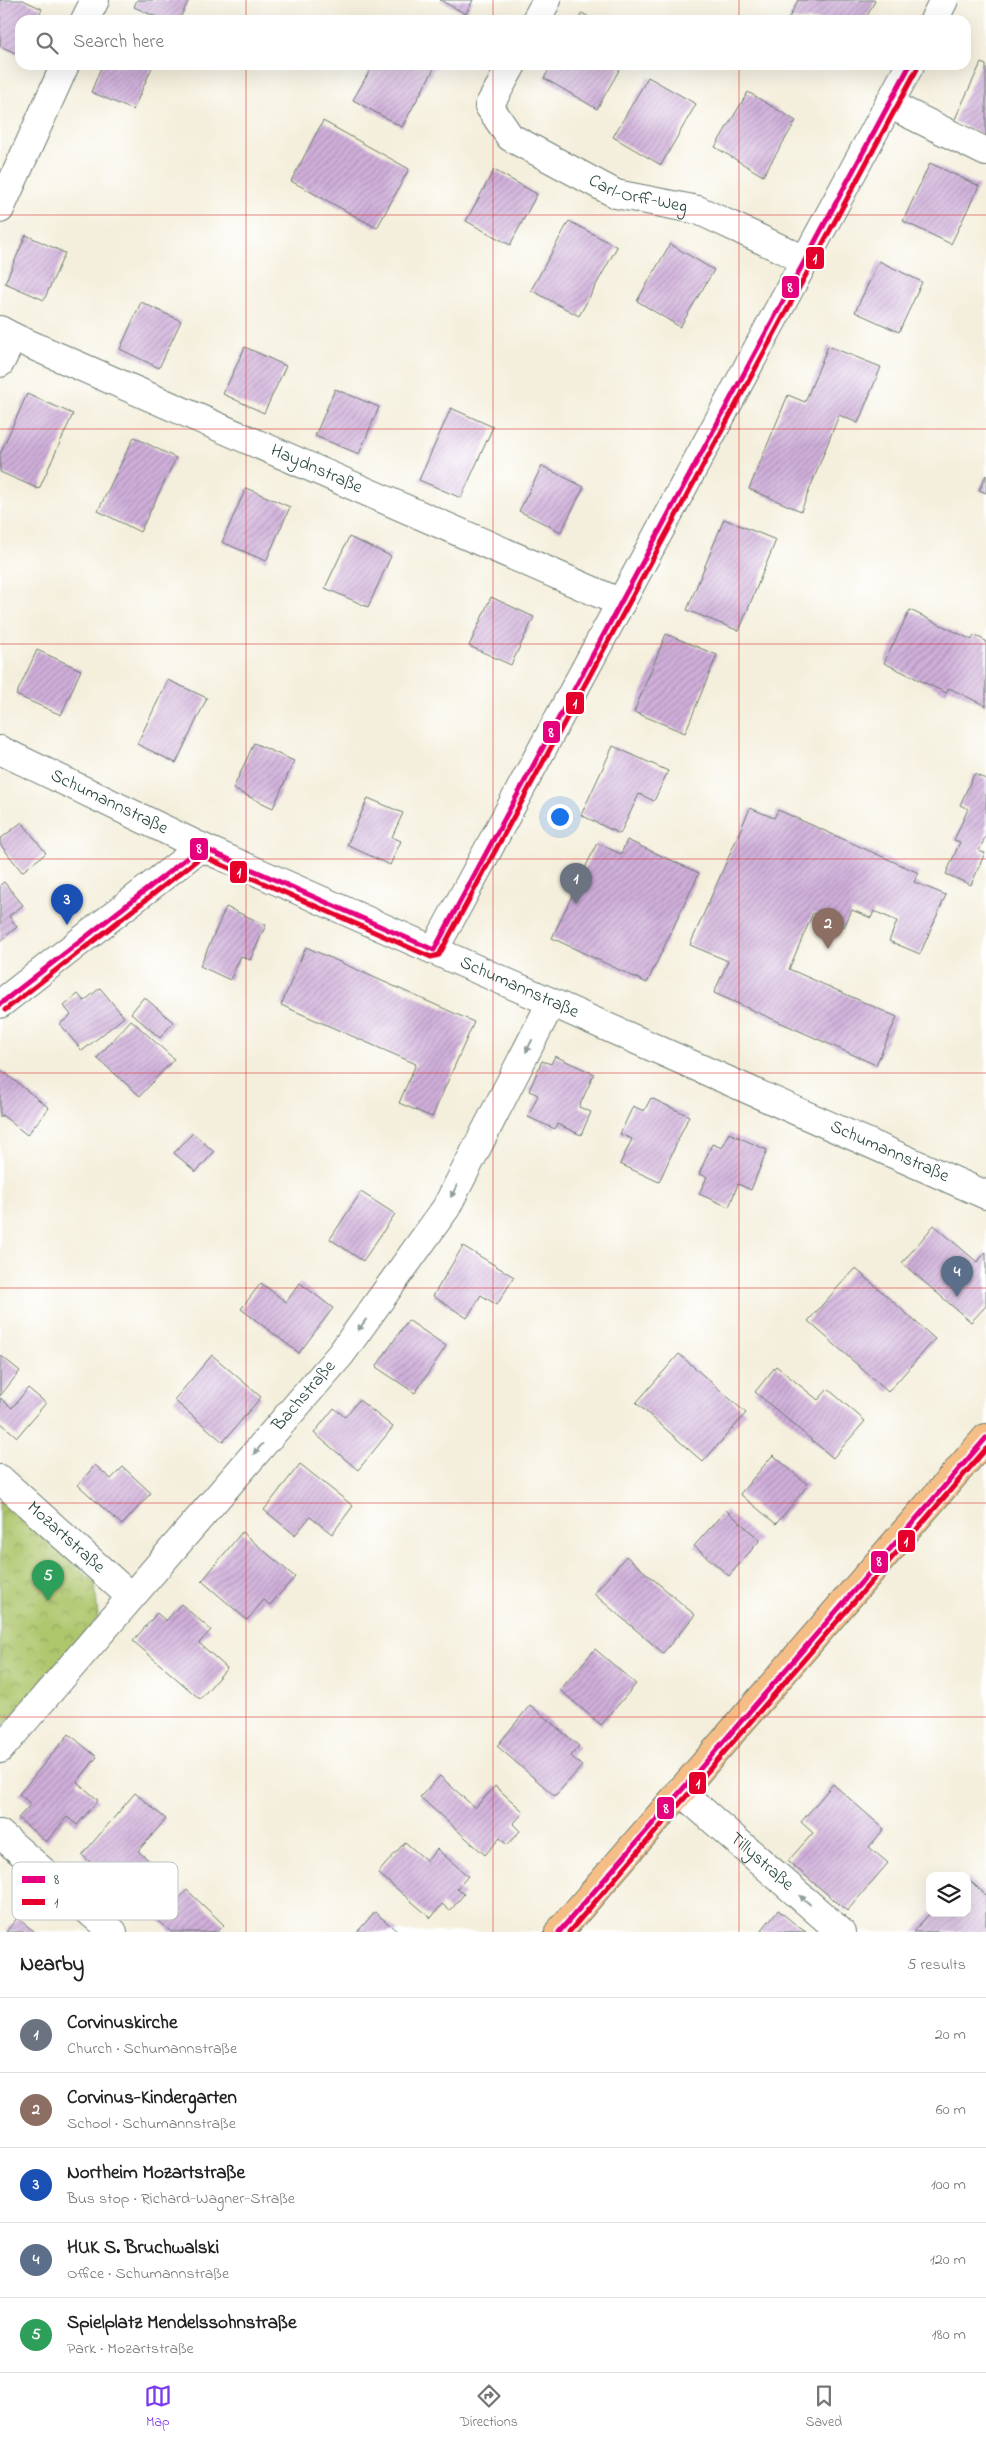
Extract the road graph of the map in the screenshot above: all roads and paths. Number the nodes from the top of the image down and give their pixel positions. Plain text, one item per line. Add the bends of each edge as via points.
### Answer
1 (95, 0) edge
2 (547, 0) edge
3 (944, 0) edge
4 (88, 15) edge
5 (539, 15) edge
6 (936, 15) edge
7 (63, 70) edge
8 (509, 70) edge
9 (907, 70) edge
10 (889, 104) junction
11 (986, 152) edge
12 (0, 209) edge
13 (805, 260) junction
14 (6, 333) edge
15 (0, 363) edge
16 (621, 603) junction
17 (0, 750) edge
18 (201, 846) junction
19 (434, 950) junction
20 (551, 1003) junction
21 (0, 1004) edge
22 (986, 1195) edge
23 (986, 1438) edge
24 (0, 1478) edge
25 (130, 1596) junction
26 (0, 1749) edge
27 (680, 1791) junction
28 (0, 1834) edge
29 (32, 1862) edge
30 (99, 1920) edge
31 (113, 1932) edge
32 (559, 1932) edge
33 (841, 1932) edge

1 - 4 street
2 - 5 street
3 - 6 street
7 - 12 street
8 - 13 street, Carl-Orff-Weg via 489,106 510,137 616,194 698,210
9 - 10 street
10 - 11 street
10 - 13 street
13 - 16 street
14 - 15 street
14 - 16 street, Haydnstraße
16 - 19 street
17 - 18 street, Schumannstraße
18 - 19 street, Schumannstraße
18 - 21 street
19 - 20 street, Schumannstraße
20 - 22 street, Schumannstraße
20 -> 25 street, Bachstraße via 446,1208 341,1354
23 - 27 main road
24 - 25 street, Mozartstraße
25 - 26 street, Bachstraße
27 - 32 main road
33 -> 27 street, Tillystraße
28 - 29 street
30 - 31 street

